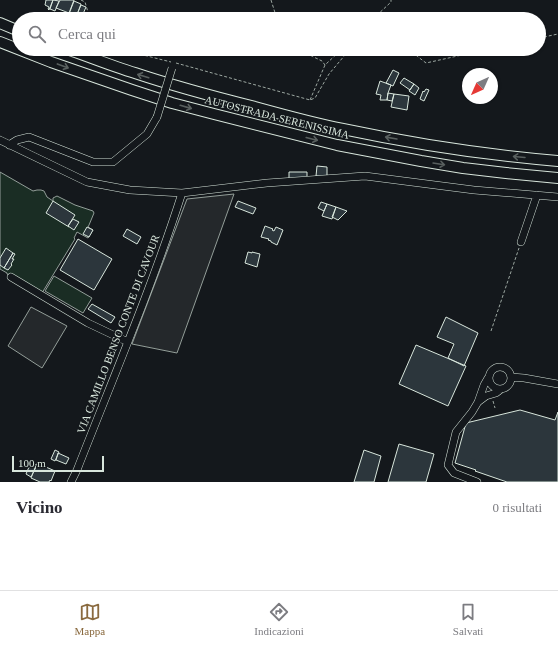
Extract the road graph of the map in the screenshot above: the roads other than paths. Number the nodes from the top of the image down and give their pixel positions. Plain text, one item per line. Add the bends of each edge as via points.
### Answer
1 (0, 23) edge
2 (12, 28) edge
3 (0, 42) edge
4 (12, 47) edge
5 (36, 56) edge
6 (86, 56) edge
7 (173, 65) road end
8 (0, 140) edge
9 (10, 145) junction
10 (558, 161) edge
11 (558, 178) edge
12 (182, 193) junction
13 (537, 195) junction
14 (558, 196) edge
15 (521, 242) road end
16 (10, 277) dead end
17 (128, 342) junction
18 (511, 377) junction
19 (488, 378) junction
20 (558, 384) edge
21 (500, 390) junction
22 (478, 402) junction
23 (71, 482) edge
24 (477, 482) edge

1 - 2 highway
3 -> 4 highway, AUTOSTRADA SERENISSIMA
5 -> 11 highway, AUTOSTRADA SERENISSIMA via 138,92 337,145 463,168
10 -> 6 highway, AUTOSTRADA SERENISSIMA via 450,148 342,129 218,98 136,74
7 - 9 street, bridge via 157,117 147,134 113,162 93,162 28,136
8 - 9 street
9 - 12 street via 87,182 130,190
12 - 13 street via 267,183 365,176
12 - 17 street, VIA CAMILLO BENSO CONTE DI CAVOUR
13 - 14 street
13 - 15 street
16 - 17 street via 88,323
17 - 23 street, VIA CAMILLO BENSO CONTE DI CAVOUR
18 - 19 street via 506,369 499,367 493,369
18 - 20 street
18 - 21 street via 508,386
19 - 21 street via 490,384
19 - 22 street
21 - 22 street
22 - 24 street via 456,432 448,465 454,473

